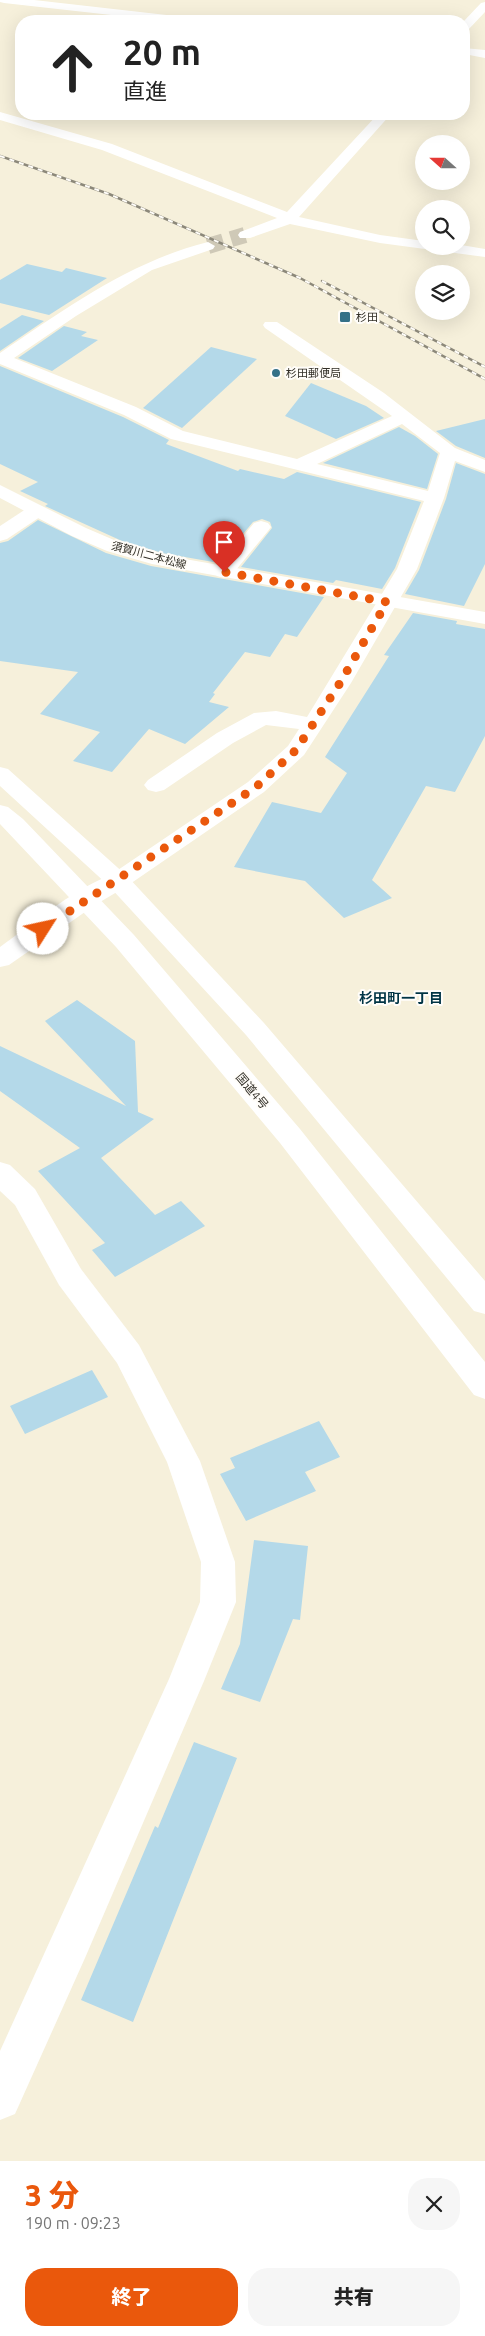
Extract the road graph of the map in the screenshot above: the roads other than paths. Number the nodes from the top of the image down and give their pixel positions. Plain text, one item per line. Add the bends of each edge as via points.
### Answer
1 (4, 0) edge
2 (485, 5) edge
3 (139, 15) edge
4 (470, 21) edge
5 (470, 52) edge
6 (485, 54) edge
7 (0, 116) edge
8 (380, 120) edge
9 (289, 219) junction
10 (246, 235) tunnel mouth
11 (415, 244) edge
12 (208, 246) tunnel mouth
13 (470, 251) edge
14 (485, 253) edge
15 (271, 325) dead end
16 (1, 358) edge
17 (404, 417) junction
18 (449, 452) junction
19 (301, 464) junction
20 (485, 467) edge
21 (0, 491) edge
22 (435, 498) junction
23 (36, 511) junction
24 (262, 527) dead end
25 (0, 535) edge
26 (224, 572) junction
27 (387, 602) junction
28 (485, 618) edge
29 (312, 725) junction
30 (0, 774) edge
31 (156, 784) dead end
32 (0, 812) edge
33 (118, 881) junction
34 (86, 899) junction
35 (0, 959) edge
36 (0, 1173) edge
37 (485, 1302) edge
38 (485, 1386) edge
39 (0, 2099) edge

1 - 3 main road
2 - 4 main road
5 - 6 main road
7 - 9 main road via 108,146
8 - 9 main road
9 - 10 main road
9 - 11 main road
12 - 16 main road via 147,268
13 - 14 main road
15 - 17 main road
16 - 19 main road via 130,411 177,435
17 - 18 main road
17 - 19 main road
18 - 20 main road
18 - 22 main road
19 - 22 main road
21 - 23 main road, 須賀川二本松線
22 - 27 main road via 407,569
23 - 25 main road
23 - 26 main road, 須賀川二本松線 via 114,547 159,560
24 - 26 main road
26 - 27 main road, 須賀川二本松線
27 - 28 main road, 須賀川二本松線
27 - 29 main road
29 - 31 main road via 262,718 225,738
29 - 33 main road via 296,750 256,787
30 - 33 main road
32 - 34 main road, 国道4号
33 - 34 main road
33 - 37 main road via 255,1028
34 - 35 main road
34 - 38 main road, 国道4号 via 290,1136
36 - 39 main road via 25,1197 70,1277 128,1354 183,1461 218,1562 218,1602 71,1944

